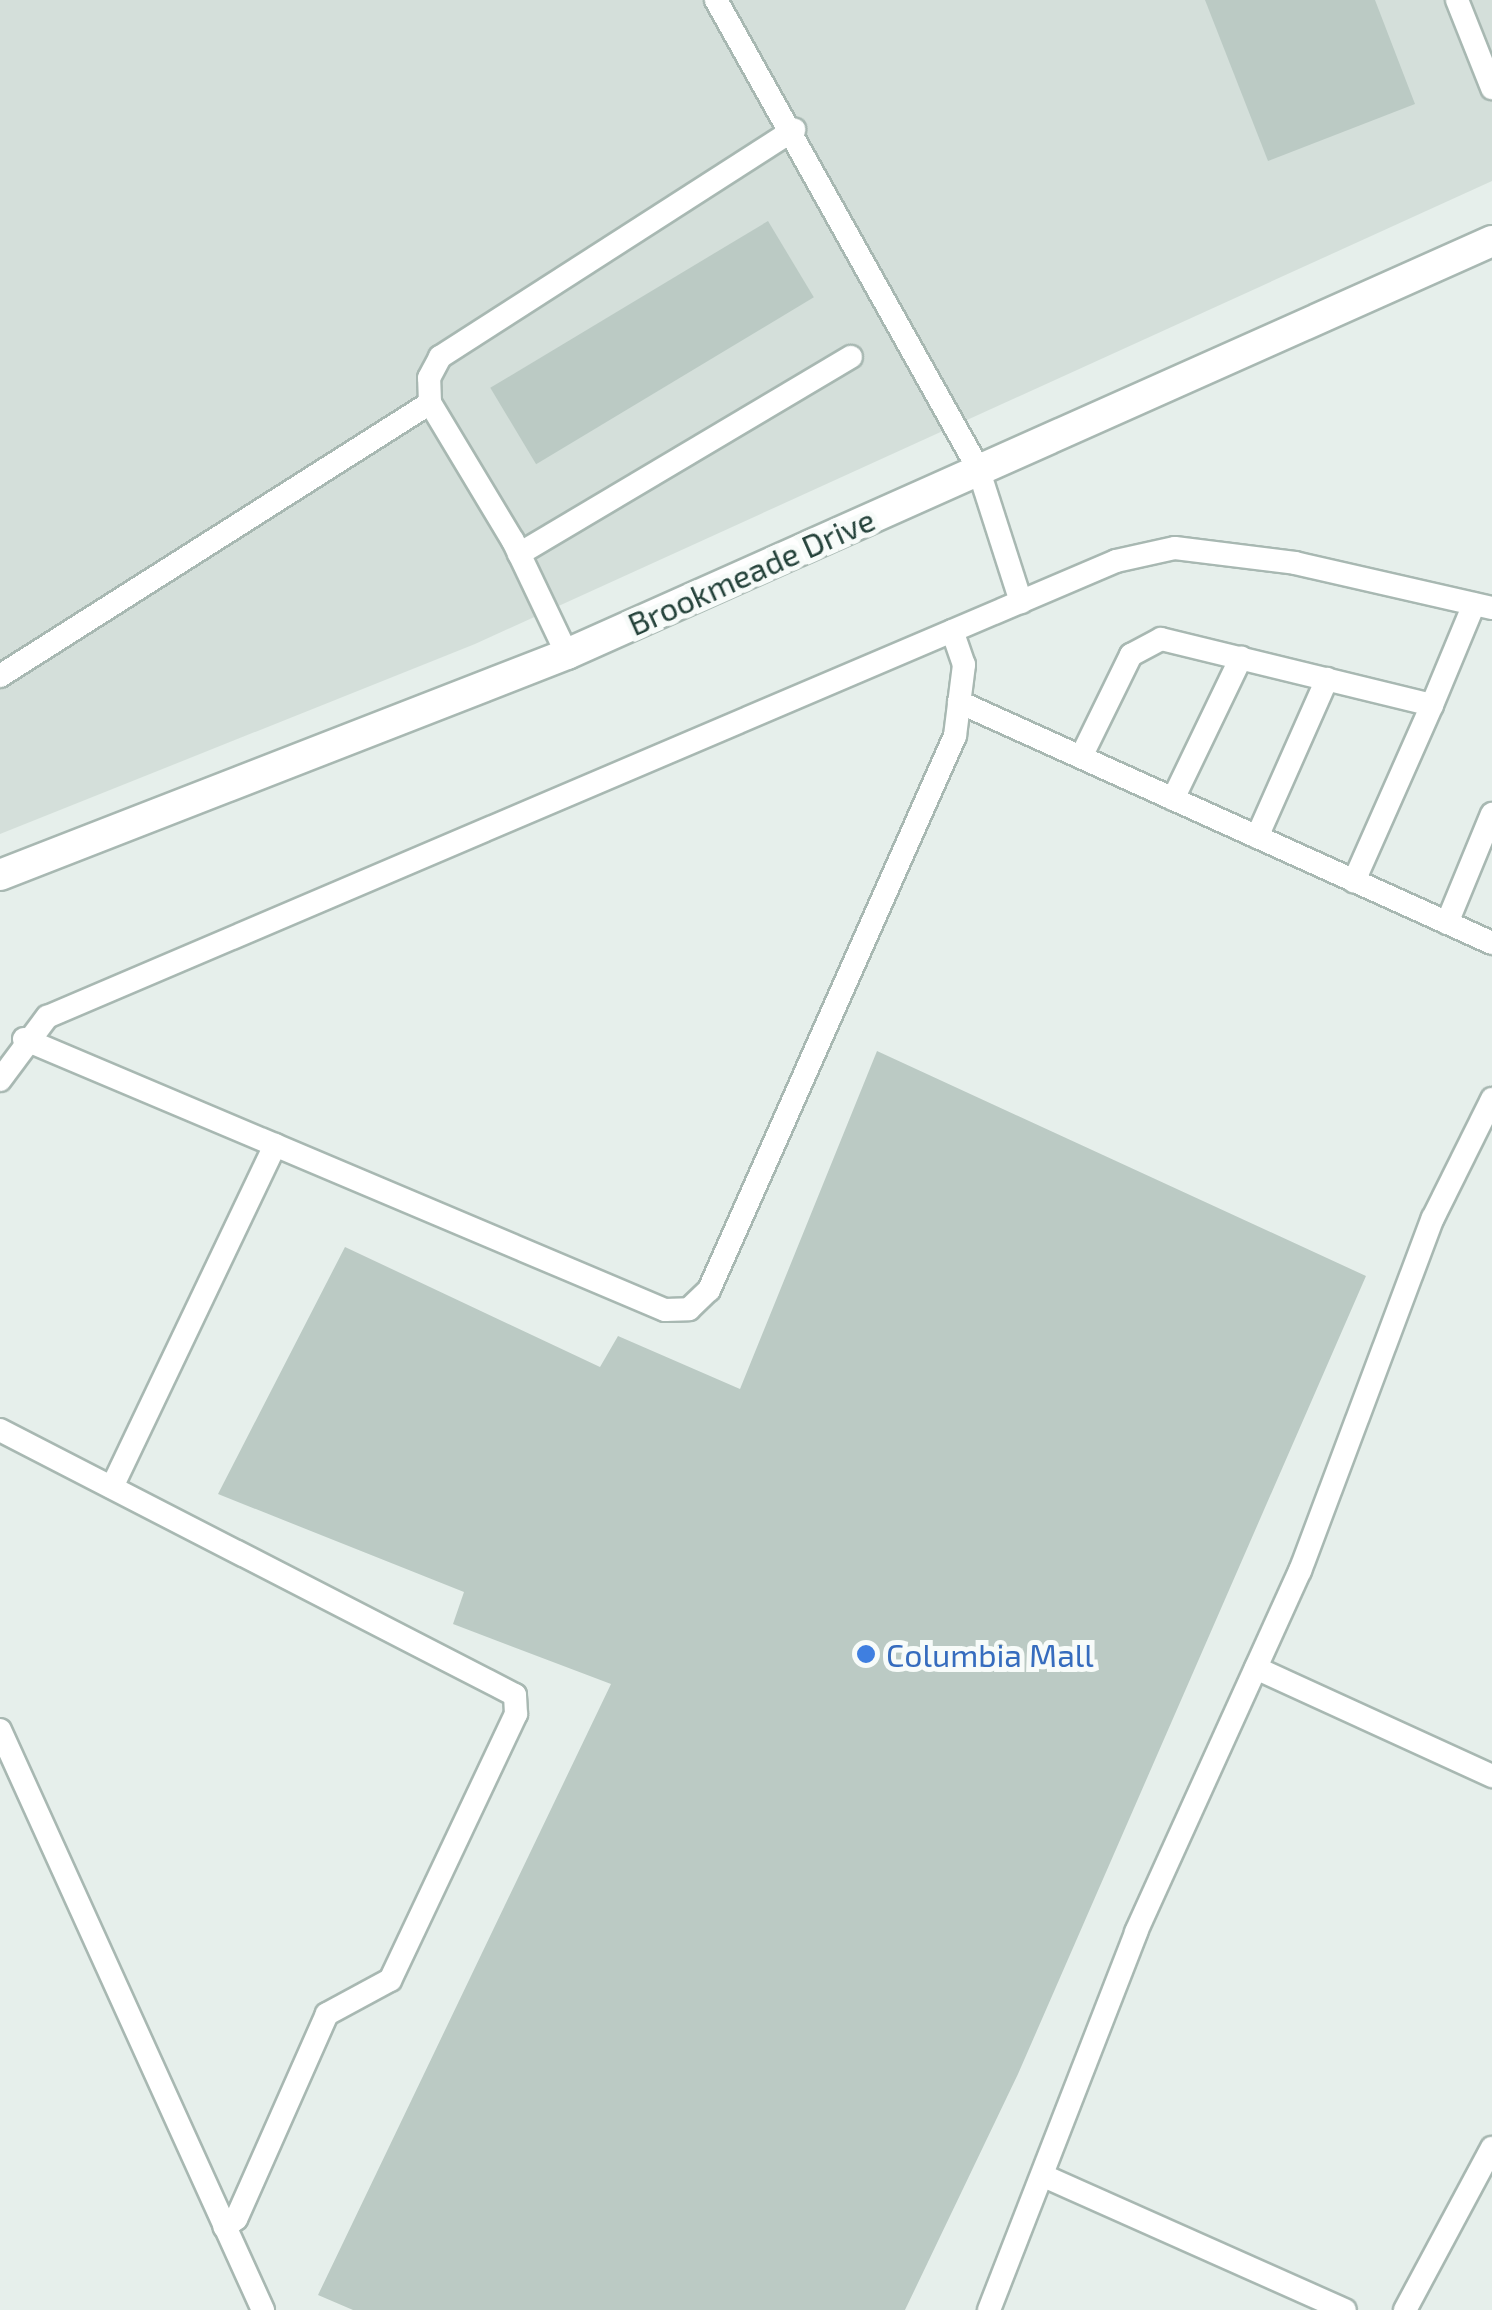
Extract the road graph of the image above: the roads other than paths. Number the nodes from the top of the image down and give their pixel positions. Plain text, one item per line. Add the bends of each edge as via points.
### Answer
1 (716, 0) edge
2 (1458, 0) edge
3 (1492, 88) edge
4 (794, 130) junction
5 (1492, 241) edge
6 (851, 357) dead end
7 (430, 403) junction
8 (978, 468) junction
9 (519, 554) junction
10 (1021, 602) junction
11 (1483, 606) edge
12 (952, 632) junction
13 (567, 654) junction
14 (1240, 658) junction
15 (0, 676) edge
16 (1327, 679) junction
17 (959, 702) junction
18 (1432, 705) junction
19 (1081, 757) junction
20 (1174, 799) junction
21 (1492, 814) edge
22 (1257, 837) junction
23 (0, 876) edge
24 (1354, 881) junction
25 (1447, 923) junction
26 (1492, 943) edge
27 (24, 1039) junction
28 (0, 1080) edge
29 (1492, 1098) edge
30 (275, 1145) junction
31 (0, 1430) edge
32 (112, 1487) junction
33 (1256, 1668) junction
34 (0, 1730) edge
35 (1492, 1776) edge
36 (1492, 2148) edge
37 (1046, 2177) junction
38 (224, 2227) junction
39 (263, 2310) edge
40 (989, 2310) edge
41 (1346, 2310) edge
42 (1405, 2310) edge

1 - 4 lane
2 - 3 lane
4 - 7 lane via 440,356
4 - 8 lane
5 - 8 street, Brookmeade Drive
6 - 9 lane
7 - 9 lane
7 - 15 lane
8 - 10 lane
8 - 13 street, Brookmeade Drive
9 - 13 lane
10 - 11 lane via 1116,560 1175,548 1294,563
10 - 12 lane
11 - 18 lane
12 - 17 lane via 964,665
12 - 27 lane via 47,1017
13 - 23 street, Brookmeade Drive
14 - 16 lane
14 - 19 lane via 1143,642
14 - 20 lane
16 - 18 lane
16 - 22 lane
17 - 19 lane
17 - 30 lane via 954,736 709,1290 688,1309 665,1310
18 - 24 lane
19 - 20 lane
20 - 22 lane
21 - 25 lane
22 - 24 lane
24 - 25 lane
25 - 26 lane
27 - 28 lane
27 - 30 lane
29 - 33 lane via 1434,1218 1341,1472
30 - 32 lane
31 - 32 lane
32 - 38 lane via 515,1695 516,1714 390,1980 327,2014 236,2219
33 - 35 lane
33 - 37 lane via 1136,1932
34 - 38 lane
36 - 42 lane
37 - 40 lane
37 - 41 lane
38 - 39 lane

